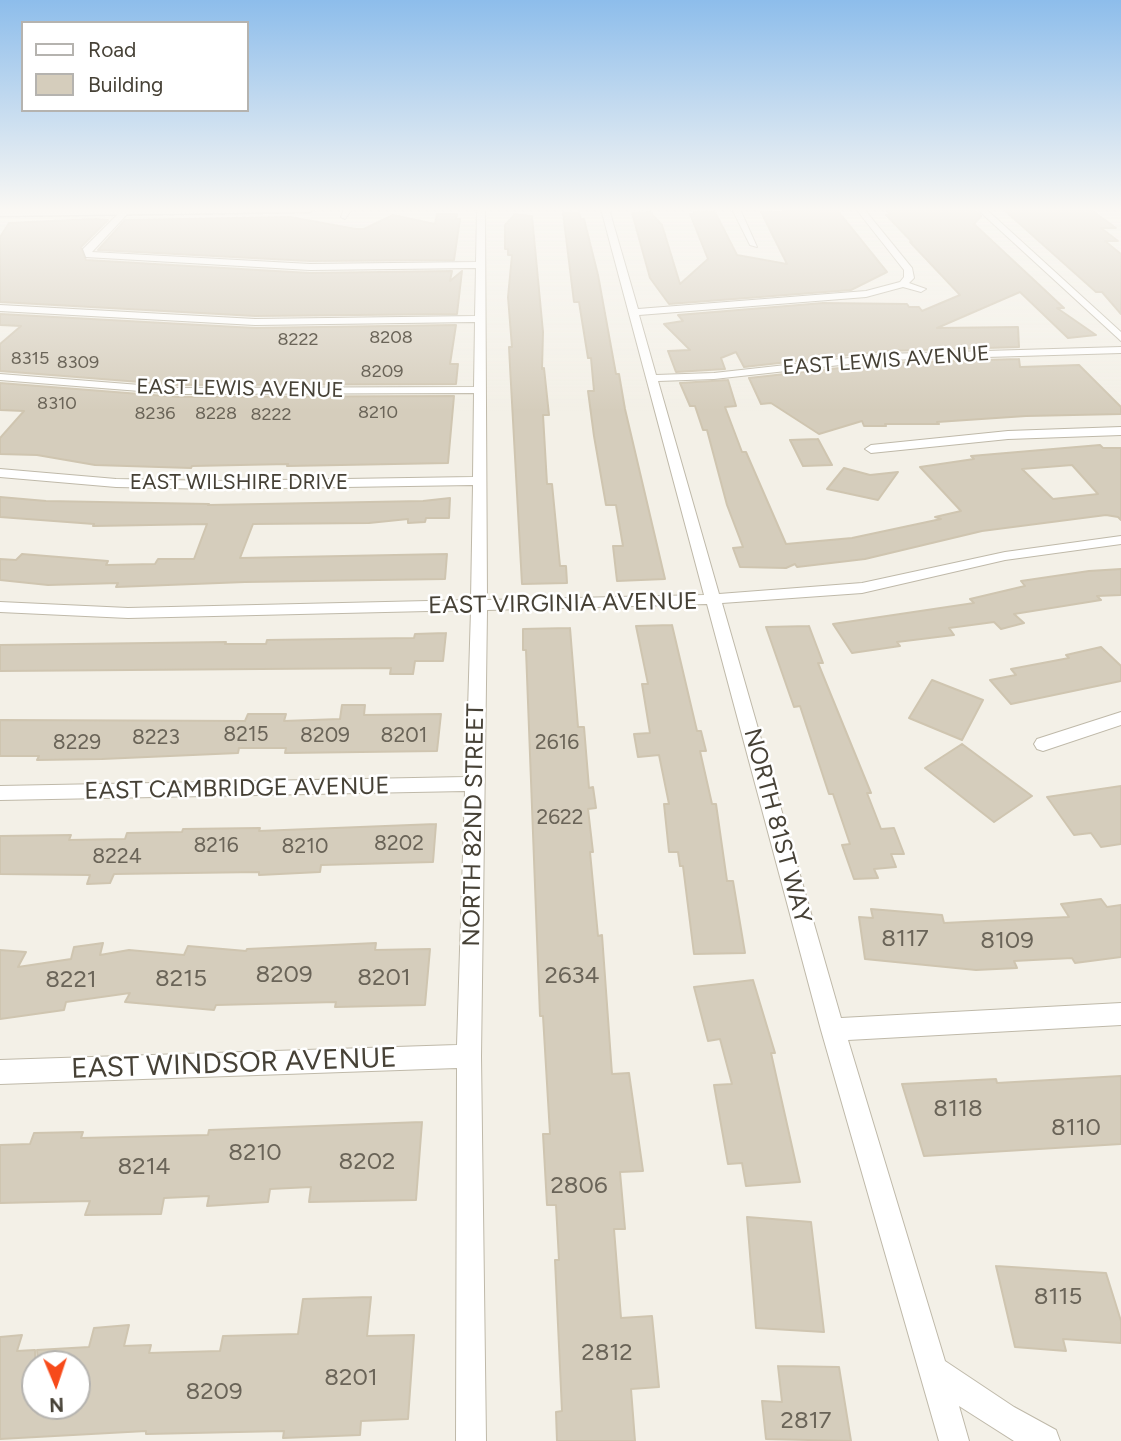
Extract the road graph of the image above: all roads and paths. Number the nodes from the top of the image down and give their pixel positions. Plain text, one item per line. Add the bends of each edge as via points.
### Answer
1 (479, 276) edge
2 (625, 276) edge
3 (909, 276) edge
4 (1054, 276) edge
5 (903, 284) junction
6 (921, 289) dead end
7 (0, 308) edge
8 (636, 312) junction
9 (480, 319) junction
10 (1121, 338) edge
11 (1121, 350) edge
12 (0, 377) edge
13 (652, 378) junction
14 (480, 390) junction
15 (1121, 431) edge
16 (871, 449) dead end
17 (0, 473) edge
18 (478, 481) junction
19 (1121, 540) edge
20 (716, 600) junction
21 (479, 606) junction
22 (0, 607) edge
23 (1121, 718) edge
24 (1043, 744) dead end
25 (475, 784) junction
26 (0, 793) edge
27 (1121, 1014) edge
28 (833, 1030) junction
29 (469, 1056) junction
30 (0, 1072) edge
31 (934, 1372) junction
32 (471, 1441) edge
33 (954, 1441) edge
34 (1045, 1441) edge

1 - 9 street, NORTH 82ND STREET
2 - 8 street, NORTH 81ST WAY
3 - 5 street
4 - 10 street
5 - 6 street
5 - 8 street via 866,294
7 - 9 street via 255,322
8 - 13 street, NORTH 81ST WAY
9 - 14 street, NORTH 82ND STREET
11 - 13 street, EAST LEWIS AVENUE via 885,357 714,376
12 - 14 street, EAST LEWIS AVENUE via 191,391
13 - 20 street, NORTH 81ST WAY
14 - 18 street, NORTH 82ND STREET
15 - 16 street via 1008,435
17 - 18 street, EAST WILSHIRE DRIVE via 204,485
18 - 21 street, NORTH 82ND STREET
19 - 20 street, EAST VIRGINIA AVENUE via 1005,556 862,588
20 - 21 street, EAST VIRGINIA AVENUE
20 - 28 street, NORTH 81ST WAY
21 - 22 street, EAST VIRGINIA AVENUE via 128,613
21 - 25 street, NORTH 82ND STREET
23 - 24 street
25 - 26 street, EAST CAMBRIDGE AVENUE
25 - 29 street, NORTH 82ND STREET
27 - 28 street
28 - 31 street, NORTH 81ST WAY
29 - 30 street, EAST WINDSOR AVENUE
29 - 32 street, NORTH 82ND STREET
31 - 33 street, NORTH 81ST WAY
31 - 34 street

